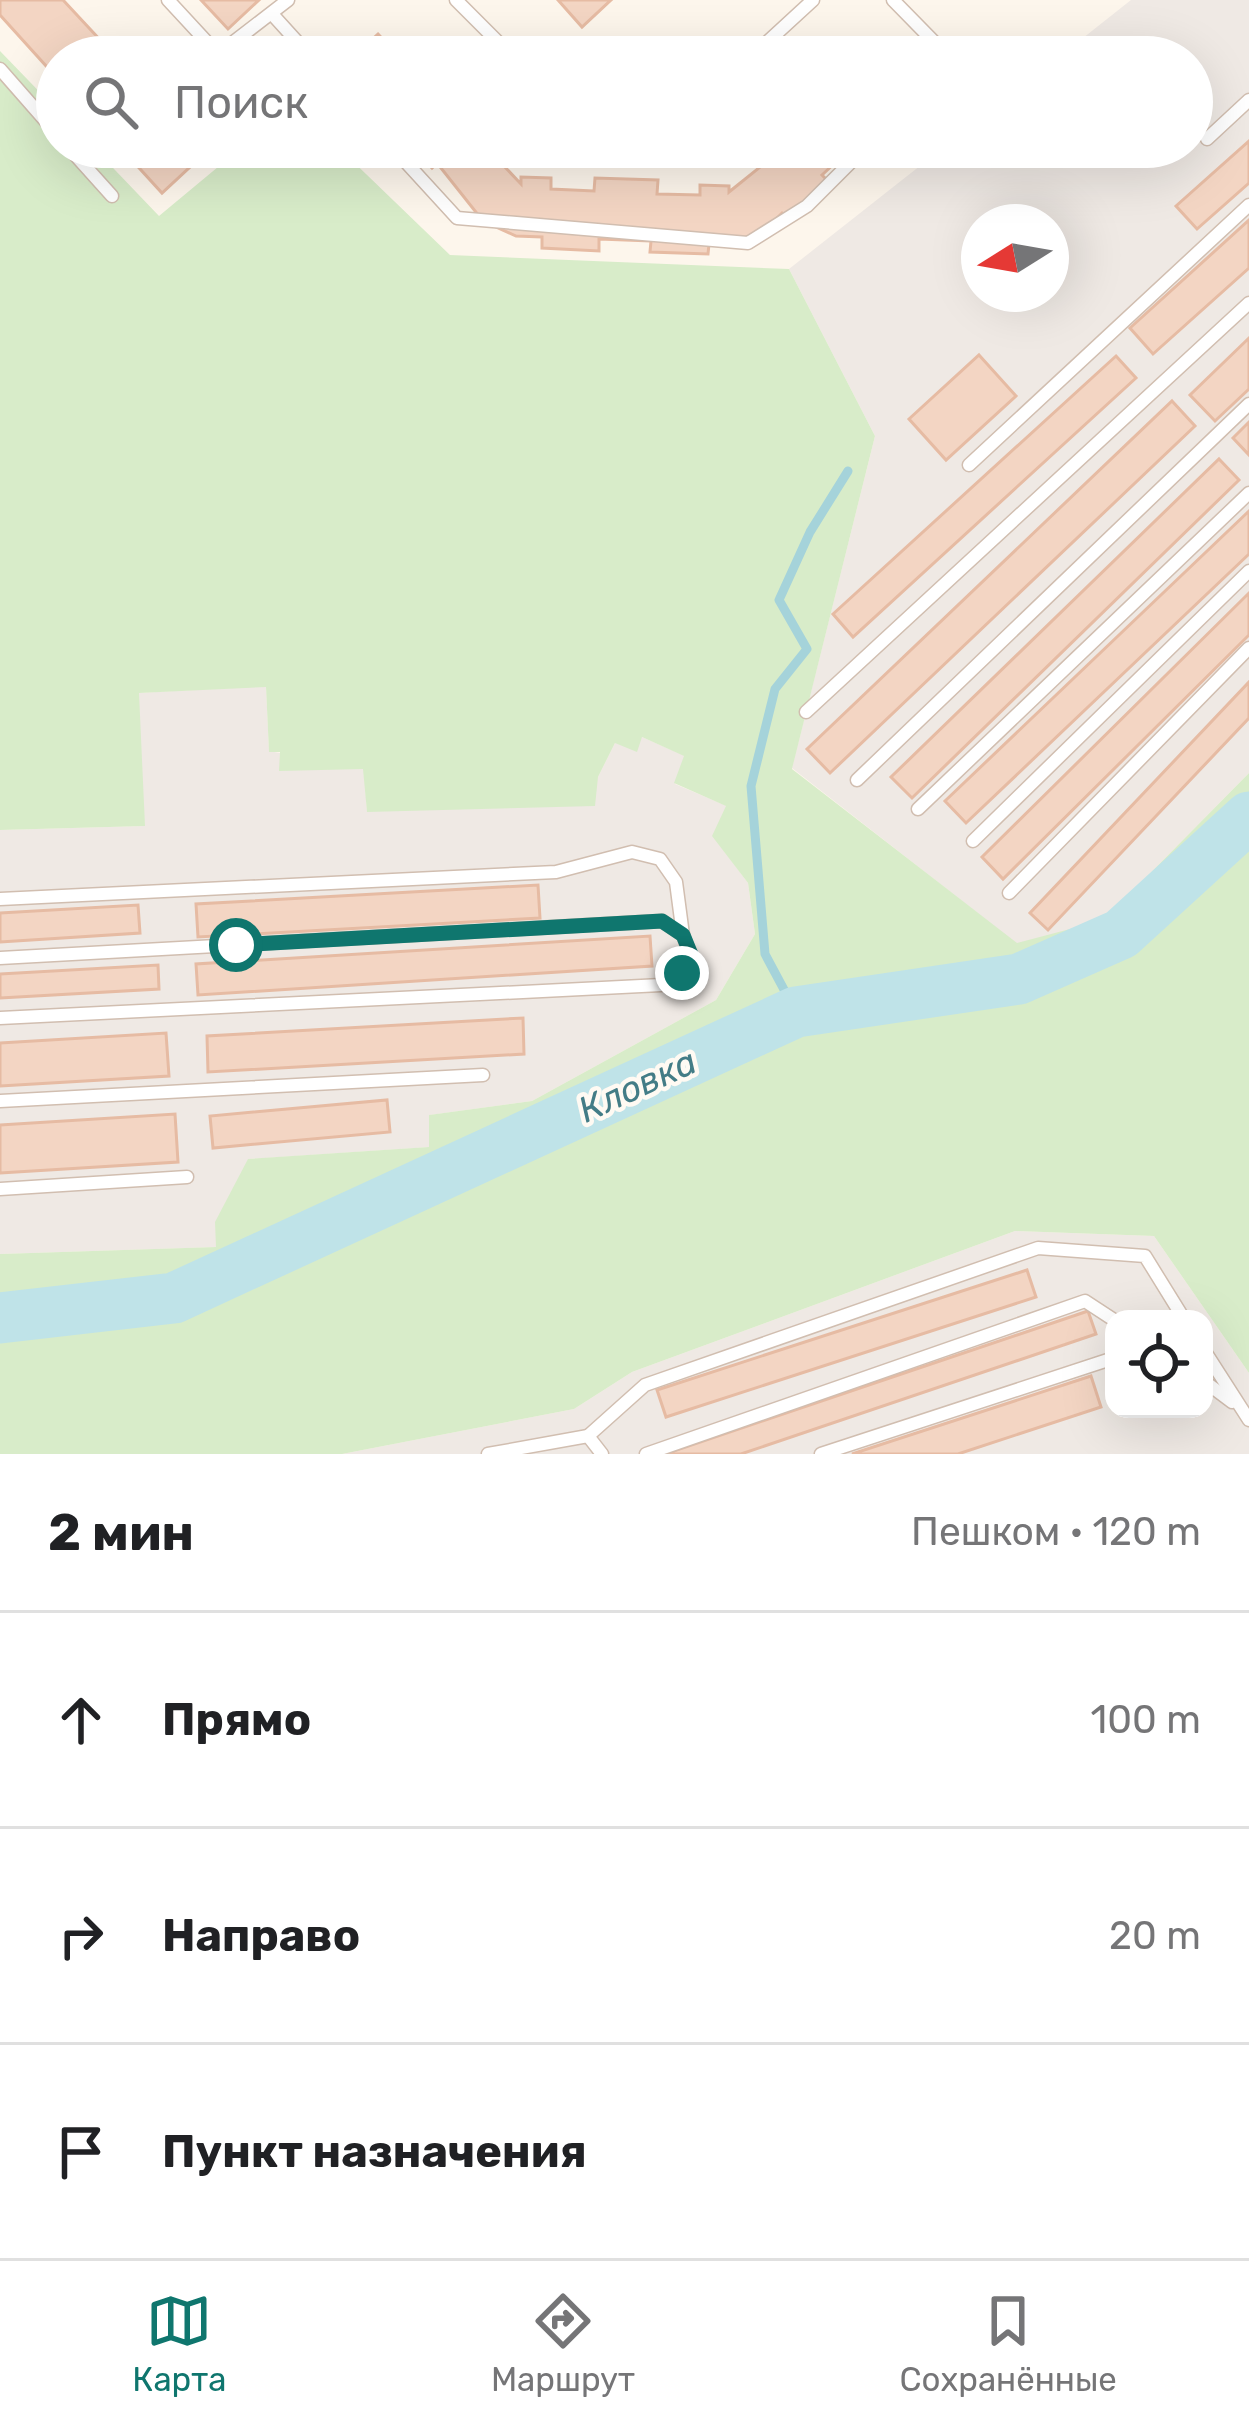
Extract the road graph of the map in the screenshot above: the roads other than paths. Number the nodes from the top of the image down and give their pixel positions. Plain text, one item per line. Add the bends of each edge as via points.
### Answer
1 (168, 0) edge
2 (288, 0) edge
3 (456, 0) edge
4 (813, 0) edge
5 (893, 0) edge
6 (272, 14) junction
7 (201, 36) edge
8 (242, 36) edge
9 (292, 36) edge
10 (492, 36) edge
11 (774, 36) edge
12 (928, 36) edge
13 (0, 69) edge
14 (1249, 100) edge
15 (36, 110) edge
16 (1213, 134) edge
17 (87, 168) edge
18 (411, 168) edge
19 (845, 168) edge
20 (112, 196) dead end
21 (1249, 206) edge
22 (1249, 303) edge
23 (1249, 404) edge
24 (969, 464) dead end
25 (1249, 493) edge
26 (1249, 571) edge
27 (1249, 648) edge
28 (806, 712) dead end
29 (856, 780) dead end
30 (918, 809) dead end
31 (973, 841) dead end
32 (1009, 893) dead end
33 (0, 899) edge
34 (683, 935) junction
35 (0, 958) edge
36 (0, 1018) edge
37 (483, 1075) dead end
38 (0, 1101) edge
39 (187, 1177) dead end
40 (0, 1189) edge
41 (1178, 1310) edge
42 (1105, 1314) edge
43 (1105, 1361) edge
44 (1213, 1364) edge
45 (1213, 1388) edge
46 (1240, 1408) junction
47 (1249, 1420) edge
48 (588, 1436) junction
49 (488, 1454) edge
50 (602, 1454) edge
51 (646, 1454) edge
52 (821, 1454) edge

1 - 7 lane
2 - 6 lane
3 - 10 lane
4 - 11 lane
5 - 12 lane
6 - 8 lane
6 - 9 lane
13 - 15 lane
14 - 16 lane
17 - 20 lane
18 - 19 lane via 457,218 748,243 807,206
21 - 24 lane
22 - 28 lane
23 - 29 lane
25 - 30 lane
26 - 31 lane
27 - 32 lane
33 - 34 lane via 556,872 632,852 660,859 676,882
34 - 35 lane via 662,921
34 - 36 lane via 692,957 661,985
37 - 38 lane
39 - 40 lane
41 - 48 lane via 1144,1256 1038,1248 645,1385
42 - 51 lane via 1085,1301
43 - 52 lane
44 - 46 lane
45 - 46 lane
46 - 47 lane
48 - 49 lane
48 - 50 lane

